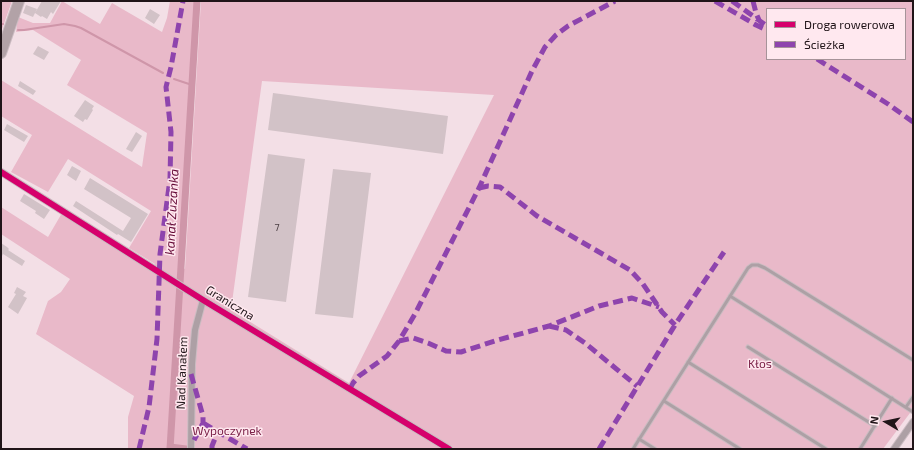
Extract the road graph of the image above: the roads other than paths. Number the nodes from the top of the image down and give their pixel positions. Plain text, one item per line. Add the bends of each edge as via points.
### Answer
1 (20, 1) edge
2 (1, 52) edge
3 (1, 172) edge
4 (730, 296) junction
5 (203, 300) junction
6 (748, 347) dead end
7 (913, 360) edge
8 (688, 362) junction
9 (913, 397) edge
10 (892, 398) junction
11 (664, 401) junction
12 (906, 407) junction
13 (913, 412) edge
14 (913, 422) edge
15 (875, 426) junction
16 (639, 439) junction
17 (191, 449) edge
18 (449, 449) edge
19 (633, 449) edge
20 (654, 449) edge
21 (740, 449) edge
22 (826, 449) edge
23 (860, 449) edge
24 (894, 449) edge

1 - 2 main road
3 - 5 street, Graniczna
4 - 7 lane via 748,268 758,265
4 - 8 lane
4 - 10 lane
5 - 17 street, Nad Kanałem via 194,330 190,403
5 - 18 street, Graniczna
6 - 15 lane
8 - 11 lane
8 - 22 lane
9 - 12 lane
10 - 12 lane
10 - 15 lane
11 - 16 lane
11 - 21 lane
12 - 13 lane
14 - 24 street
15 - 23 lane
16 - 19 lane
16 - 20 lane

